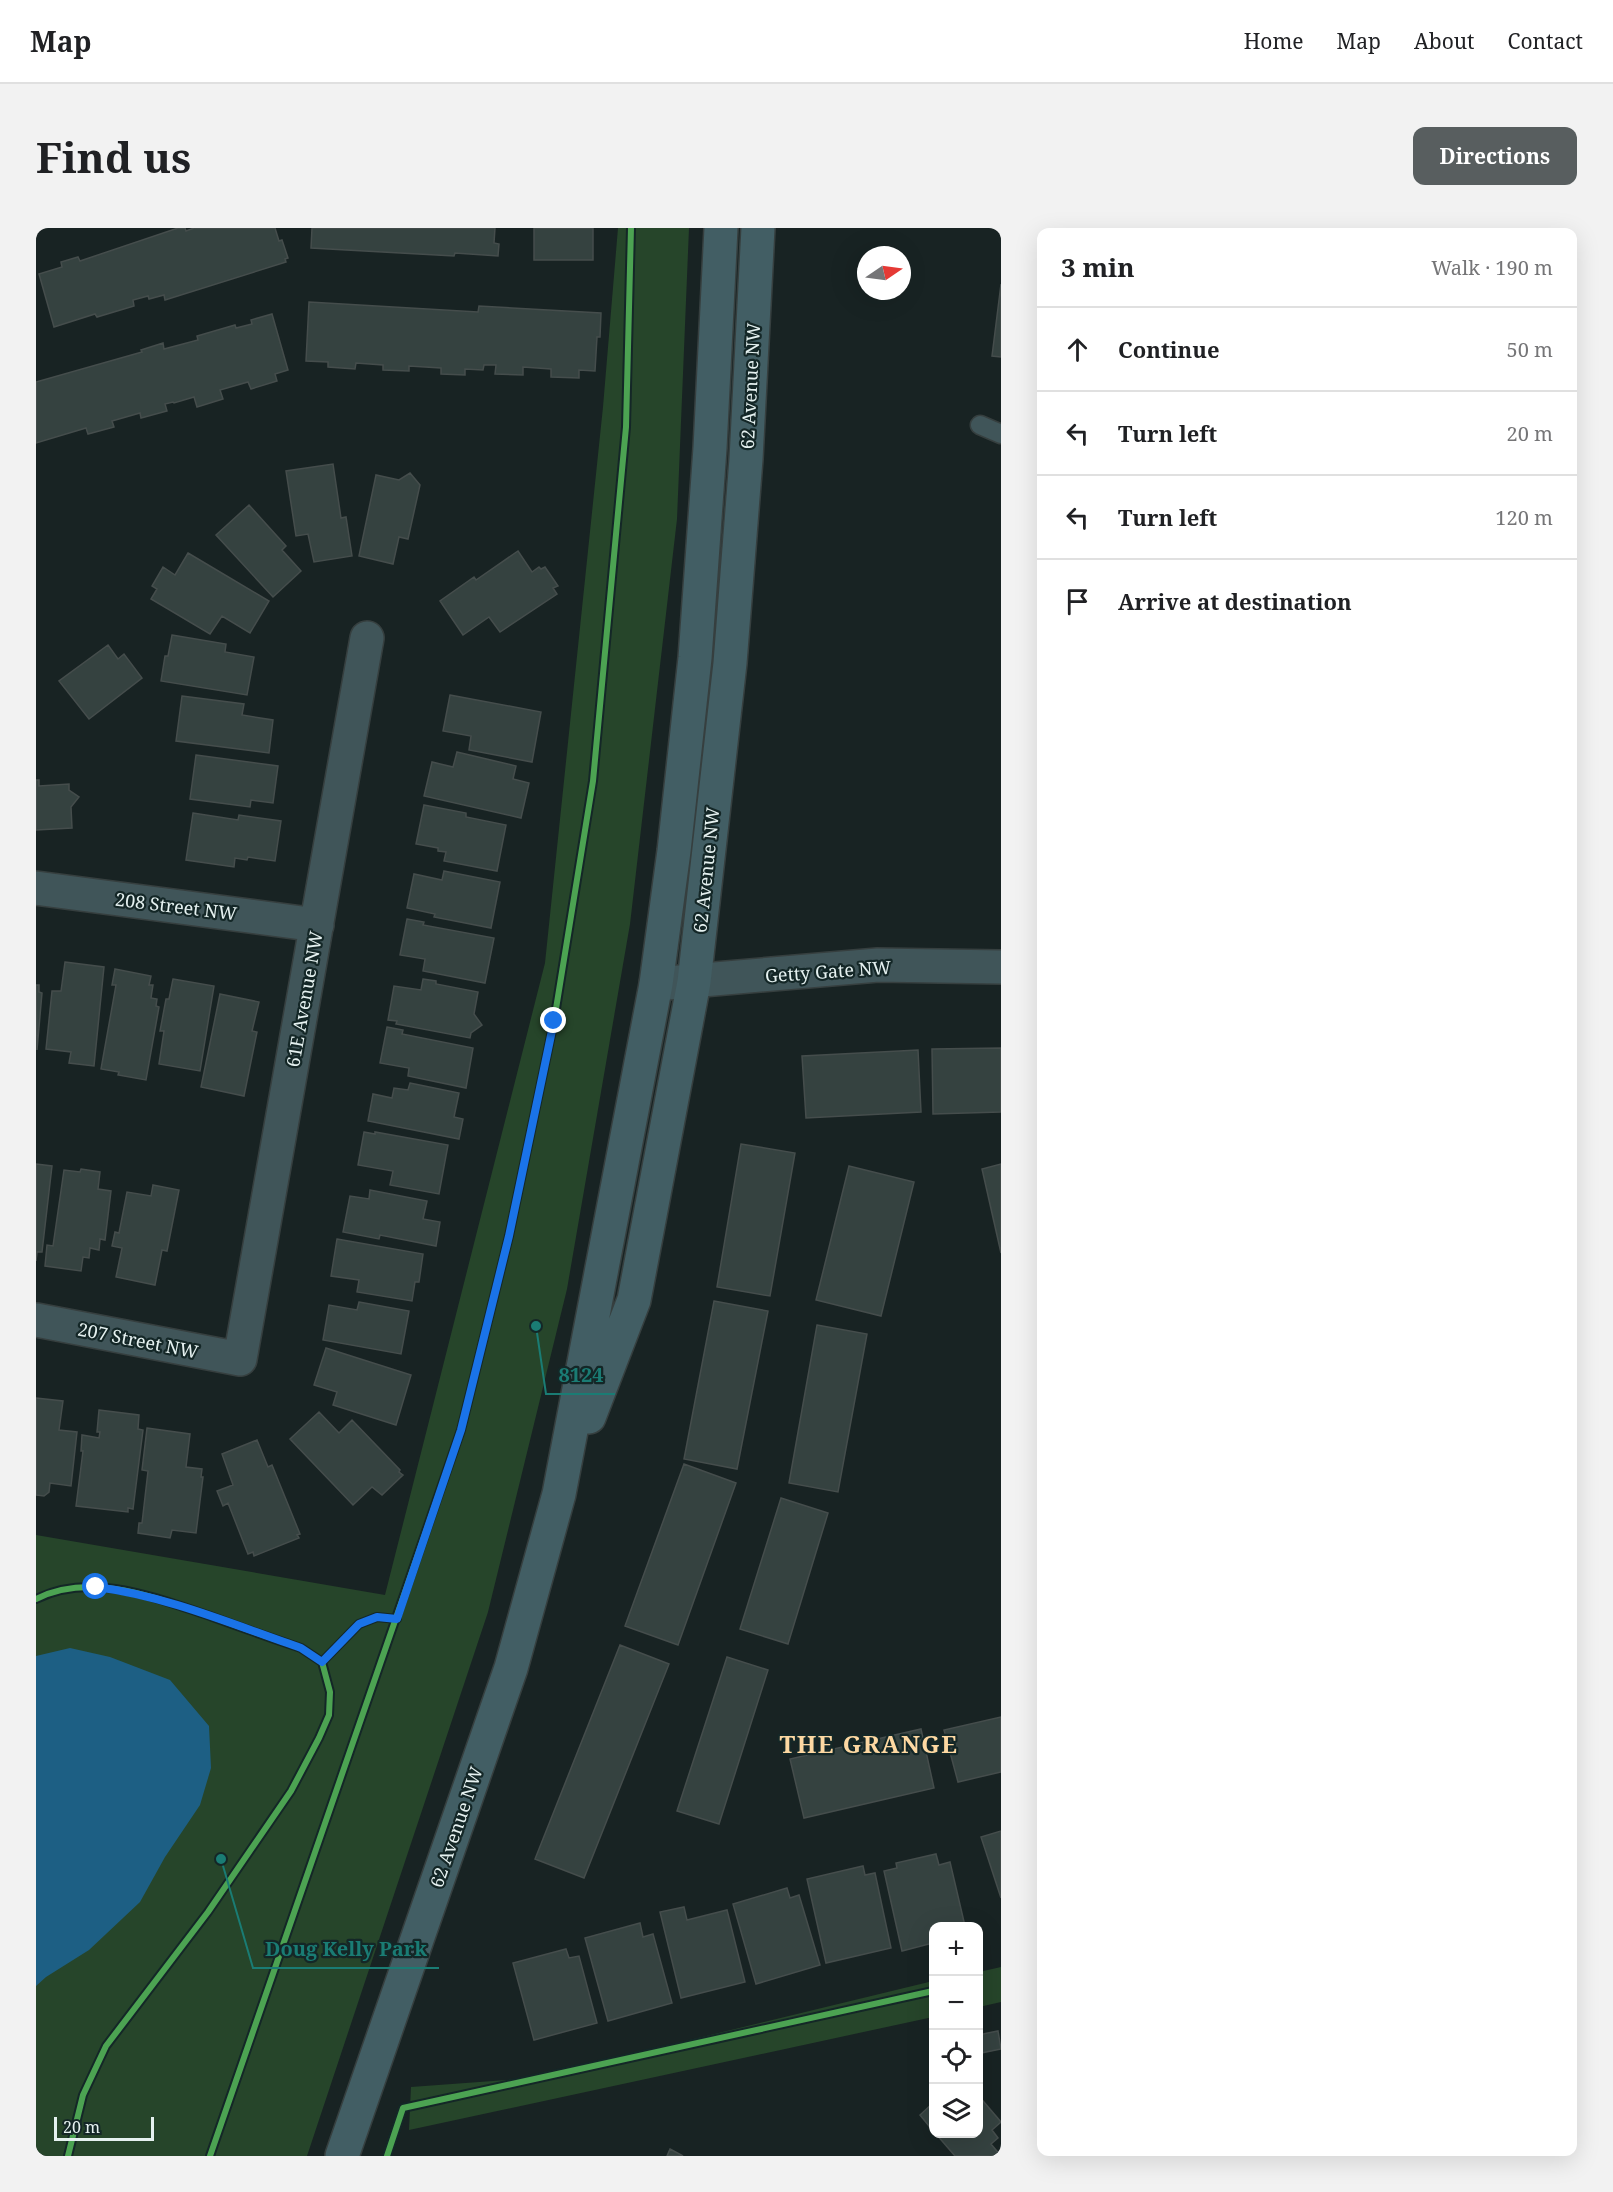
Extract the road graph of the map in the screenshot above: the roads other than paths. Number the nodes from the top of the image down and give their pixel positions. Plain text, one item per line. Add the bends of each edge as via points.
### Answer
1 (721, 228) edge
2 (758, 228) edge
3 (980, 425) dead end
4 (1001, 434) edge
5 (367, 638) dead end
6 (36, 888) edge
7 (317, 925) junction
8 (1001, 967) edge
9 (694, 982) junction
10 (656, 984) junction
11 (36, 1320) edge
12 (240, 1359) joint
13 (559, 1494) junction
14 (342, 2156) edge

1 - 10 main road, 62 Avenue NW via 695,658
2 - 9 main road, 62 Avenue NW via 747,447 730,663
3 - 4 lane
5 - 7 street, 61E Avenue NW
6 - 7 street, 208 Street NW
7 - 12 street, 61E Avenue NW
8 - 9 street, Getty Gate NW via 878,965
9 - 10 street, Getty Gate NW
9 - 13 main road, 62 Avenue NW via 634,1300
10 - 13 main road, 62 Avenue NW
11 - 12 street, 207 Street NW
13 - 14 main road, 62 Avenue NW via 511,1668

